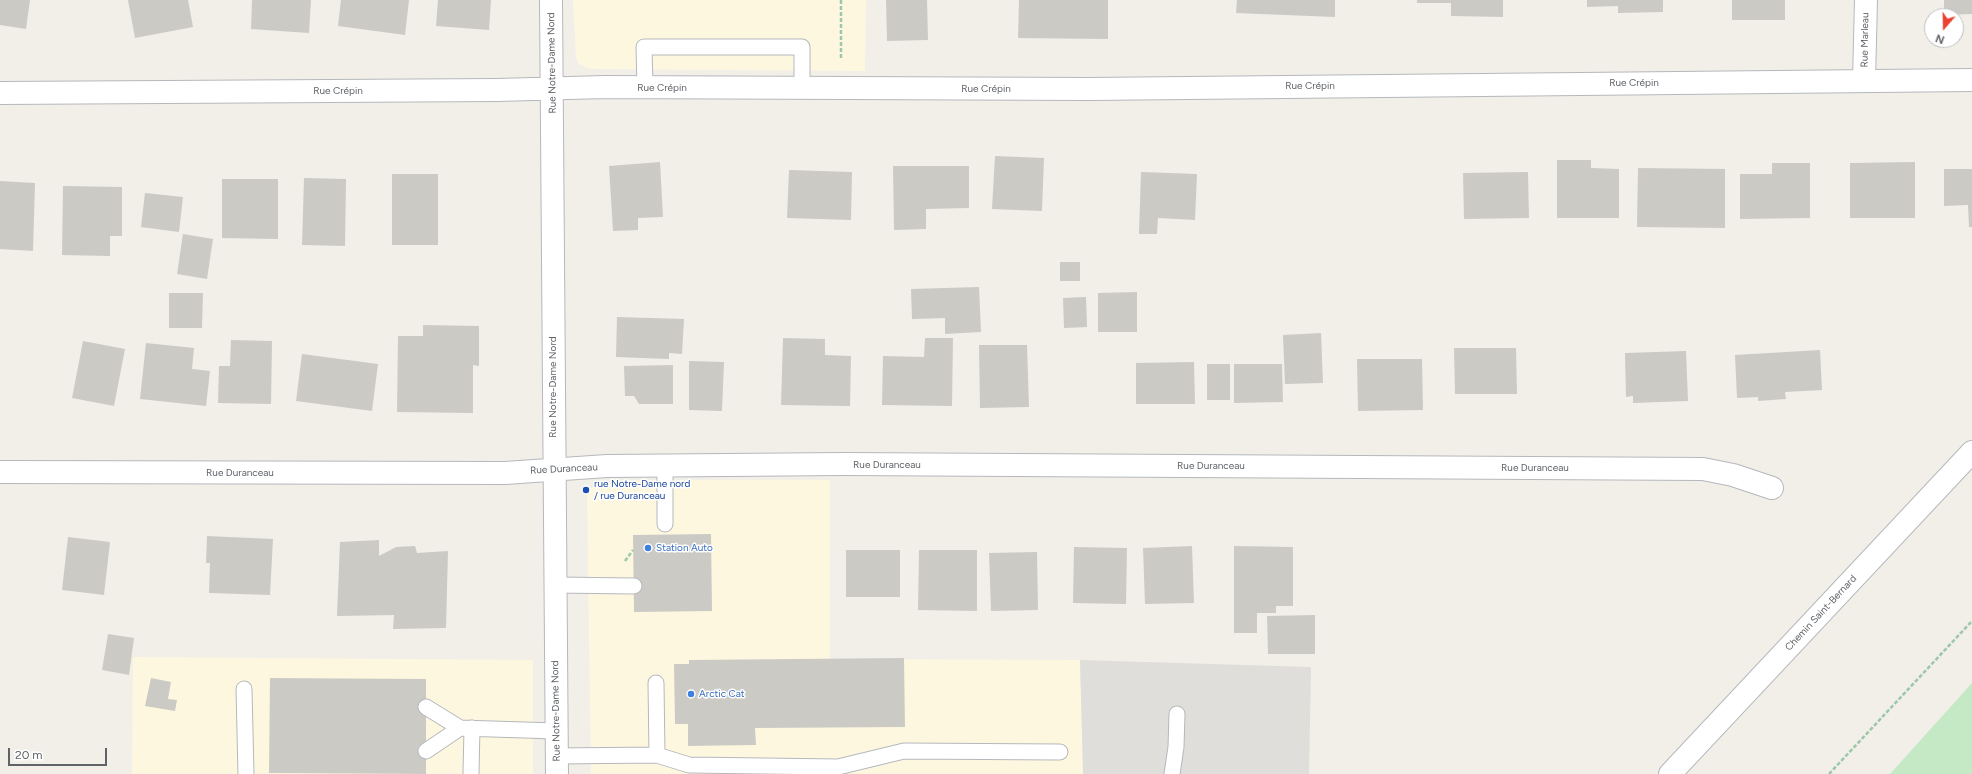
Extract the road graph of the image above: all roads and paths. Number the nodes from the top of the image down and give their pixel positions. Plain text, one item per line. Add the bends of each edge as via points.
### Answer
1 (551, 0) edge
2 (841, 0) edge
3 (1866, 0) edge
4 (842, 63) dead end
5 (1972, 80) edge
6 (1864, 81) junction
7 (645, 88) junction
8 (802, 88) junction
9 (552, 89) junction
10 (0, 93) edge
11 (1972, 452) edge
12 (665, 466) junction
13 (554, 468) junction
14 (0, 472) edge
15 (1772, 488) dead end
16 (666, 524) dead end
17 (555, 585) junction
18 (634, 586) dead end
19 (1972, 621) edge
20 (656, 683) dead end
21 (244, 689) dead end
22 (426, 707) dead end
23 (1177, 714) dead end
24 (466, 728) junction
25 (556, 731) junction
26 (426, 750) dead end
27 (1060, 752) dead end
28 (656, 755) junction
29 (556, 765) edge
30 (246, 774) edge
31 (471, 774) edge
32 (1172, 774) edge
33 (1670, 774) edge
34 (1829, 774) edge

1 - 9 street, Rue Notre-Dame Nord
2 - 4 path
3 - 6 street, Rue Marleau
5 - 6 street, Rue Crépin
6 - 8 street, Rue Crépin via 1082,89
7 - 8 street, Rue Crépin
7 - 8 lane via 644,47 802,47
7 - 9 street, Rue Crépin
9 - 10 street, Rue Crépin
9 - 13 street, Rue Notre-Dame Nord
11 - 33 street, Chemin Saint-Bernard
12 - 13 street, Rue Duranceau
12 - 15 street, Rue Duranceau via 852,464 1703,469 1733,474
12 - 16 lane
13 - 14 street, Rue Duranceau via 505,473
13 - 17 street, Rue Notre-Dame Nord
17 - 18 lane
17 - 25 street, Rue Notre-Dame Nord
19 - 34 path
20 - 28 lane
21 - 30 lane
22 - 24 lane
23 - 32 lane
24 - 25 lane
24 - 26 lane
24 - 31 lane
25 - 29 street, Rue Notre-Dame Nord
27 - 28 lane via 904,751 838,767 689,765
28 - 29 lane

